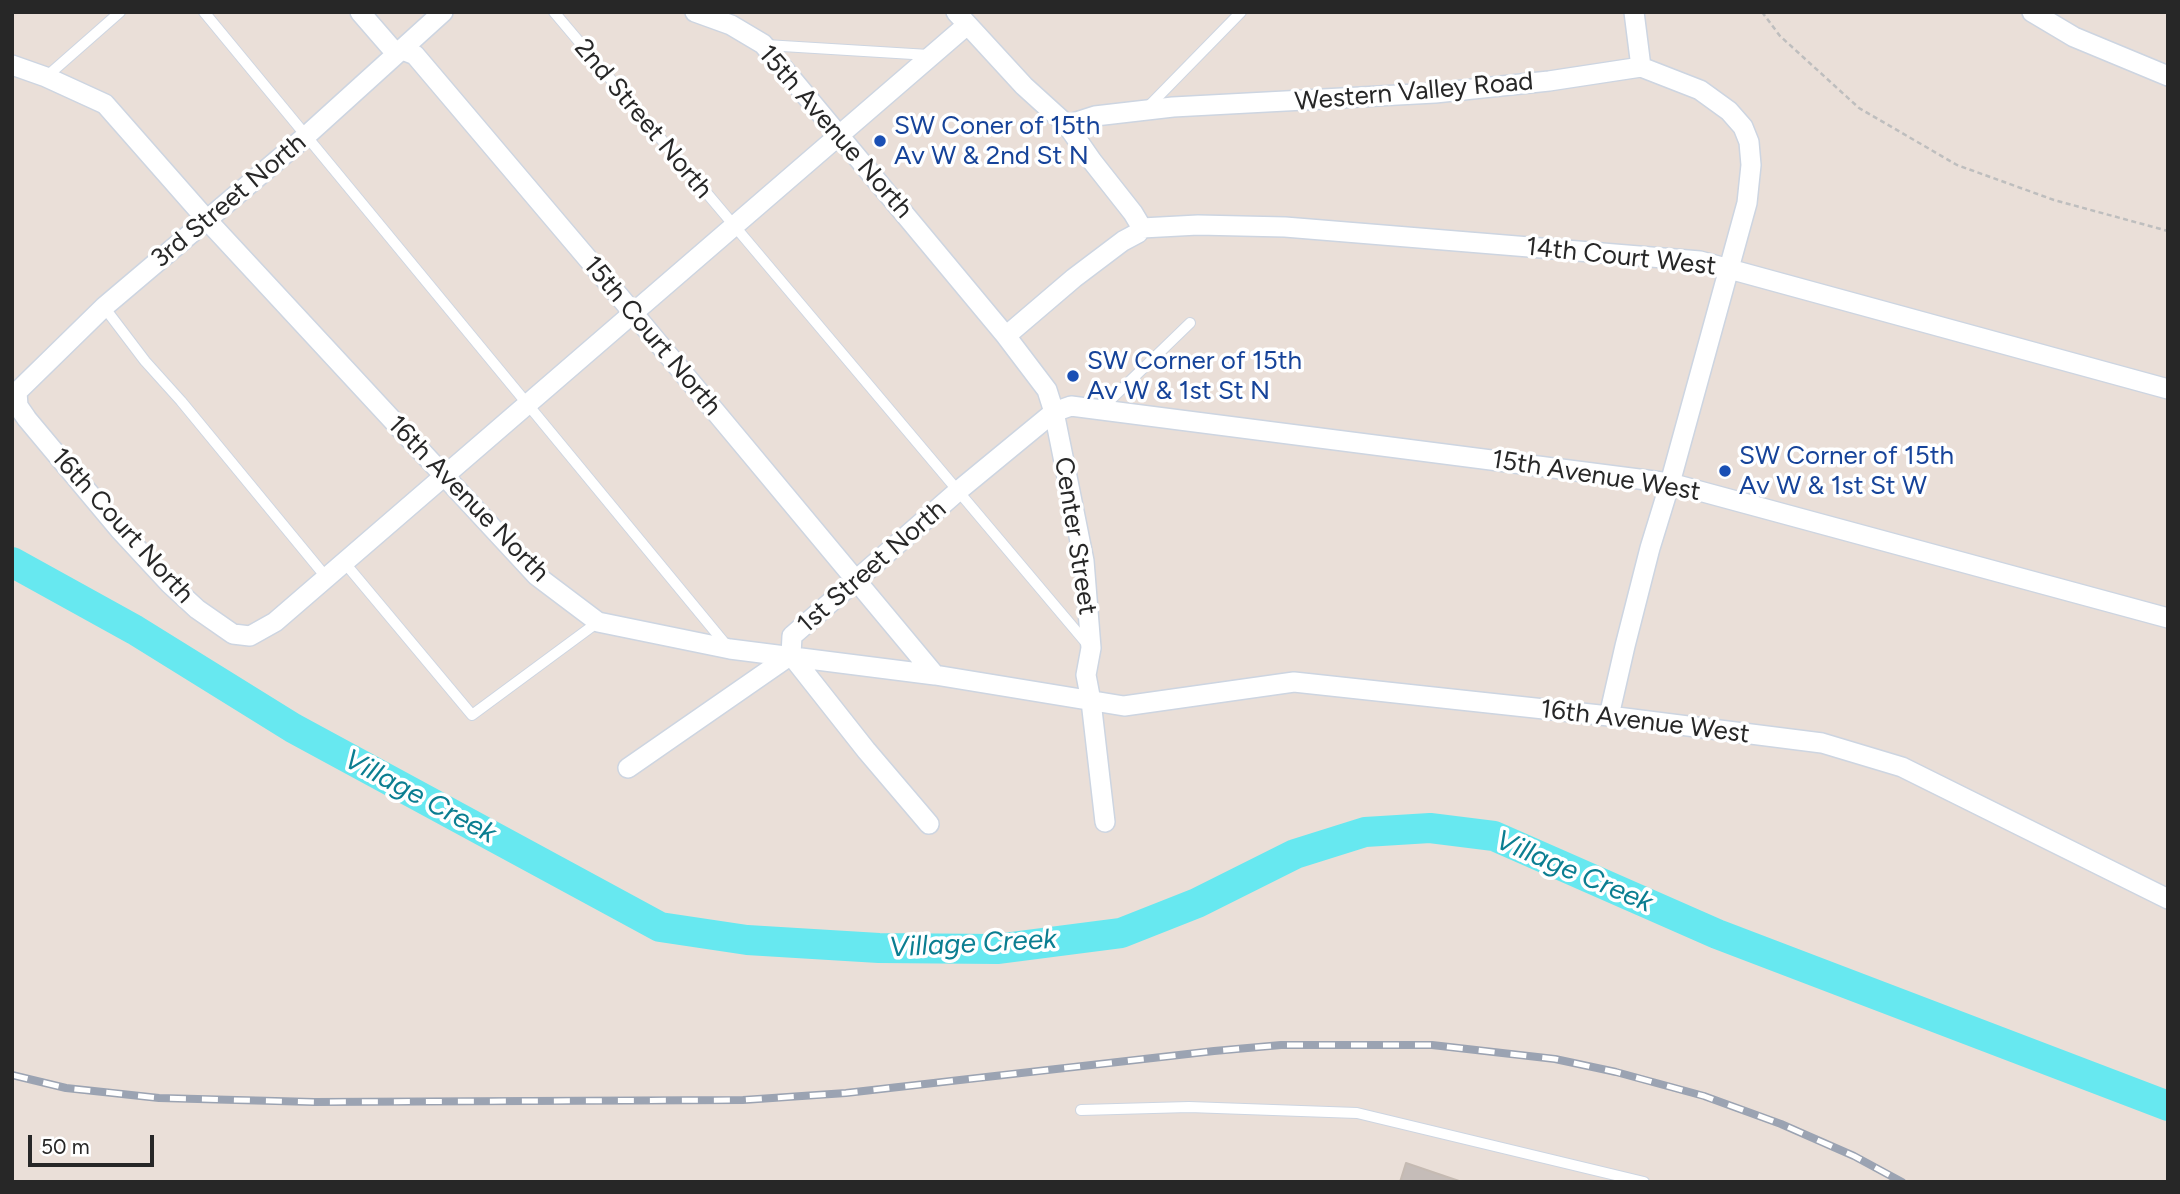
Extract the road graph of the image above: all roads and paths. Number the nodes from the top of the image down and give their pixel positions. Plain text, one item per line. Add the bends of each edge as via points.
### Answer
1 (120, 12) edge
2 (204, 12) edge
3 (360, 12) edge
4 (443, 12) edge
5 (554, 12) edge
6 (695, 12) edge
7 (1241, 12) edge
8 (1634, 12) edge
9 (1762, 12) edge
10 (2032, 12) edge
11 (962, 19) edge
12 (764, 44) junction
13 (399, 51) junction
14 (933, 56) junction
15 (12, 65) edge
16 (1641, 67) junction
17 (2168, 76) edge
18 (46, 77) junction
19 (1145, 111) junction
20 (1067, 125) junction
21 (840, 134) junction
22 (306, 136) junction
23 (206, 220) junction
24 (733, 225) junction
25 (1142, 228) junction
26 (2168, 231) edge
27 (1729, 269) junction
28 (104, 307) junction
29 (633, 313) junction
30 (1190, 323) dead end
31 (1006, 336) junction
32 (2168, 389) edge
33 (17, 392) joint
34 (527, 403) junction
35 (1101, 410) junction
36 (1054, 412) junction
37 (445, 477) junction
38 (1671, 483) junction
39 (958, 491) junction
40 (344, 562) junction
41 (326, 577) junction
42 (855, 580) junction
43 (2168, 618) edge
44 (598, 622) junction
45 (1091, 648) junction
46 (730, 649) junction
47 (791, 655) junction
48 (935, 675) junction
49 (1091, 701) junction
50 (1609, 716) junction
51 (628, 768) dead end
52 (1105, 822) dead end
53 (929, 824) dead end
54 (2168, 899) edge
55 (1081, 1110) dead end
56 (1644, 1182) edge

1 - 18 lane
2 - 22 lane
3 - 13 street, 15th Court North via 393,50
4 - 13 street, 3rd Street North
5 - 24 lane, 2nd Street North
6 - 12 street, 15th Avenue North
7 - 19 lane
8 - 16 street
9 - 26 path via 1780,36 1859,108 1957,165 2054,200
10 - 17 street via 2074,37
11 - 14 street
11 - 20 street
12 - 14 lane
12 - 21 street, 15th Avenue North
13 - 22 street, 3rd Street North
13 - 29 street, 15th Court North via 415,55
14 - 21 street
15 - 18 street, 16th Avenue North
16 - 19 street, Western Valley Road via 1435,93
16 - 27 street via 1700,90 1743,127 1751,165 1747,203
18 - 23 street, 16th Avenue North via 105,104
19 - 20 street, Western Valley Road via 1095,116
20 - 25 street
21 - 24 street
21 - 31 street, 15th Avenue North
22 - 23 street, 3rd Street North
22 - 34 lane
23 - 28 street, 3rd Street North
23 - 37 street, 16th Avenue North
24 - 29 street
24 - 39 lane, 2nd Street North
25 - 27 street, 14th Court West via 1285,227 1700,261
25 - 31 street
27 - 32 street, 14th Court West
27 - 38 street
28 - 33 street, 3rd Street North
28 - 41 lane
29 - 34 street
29 - 42 street, 15th Court North
30 - 35 lane
31 - 36 street, 15th Avenue North via 1047,390
33 - 41 street, 16th Court North via 18,406 27,419 119,528 170,584 233,634 250,636 275,622
34 - 37 street
34 - 46 lane
35 - 36 street, 15th Avenue West via 1071,406
35 - 38 street, 15th Avenue West
36 - 39 street, 1st Street North
36 - 45 street, Center Street via 1084,561
37 - 40 street
37 - 44 street, 16th Avenue North via 537,576
38 - 43 street, 15th Avenue West
38 - 50 street
39 - 42 street, 1st Street North
39 - 45 lane, 2nd Street North
40 - 41 street
40 - 44 lane via 472,715
42 - 47 street, 1st Street North via 792,636
42 - 48 street, 15th Court North
44 - 46 street, 16th Avenue North
45 - 49 street, Center Street via 1086,675
46 - 47 street, 16th Avenue North
47 - 48 street, 16th Avenue North
47 - 51 street, 1st Street North
47 - 53 street
48 - 49 street, 16th Avenue North
49 - 50 street, 16th Avenue West via 1124,706 1294,682
49 - 52 street, Center Street
50 - 54 street, 16th Avenue West via 1822,743 1902,767
55 - 56 lane via 1189,1107 1357,1113

